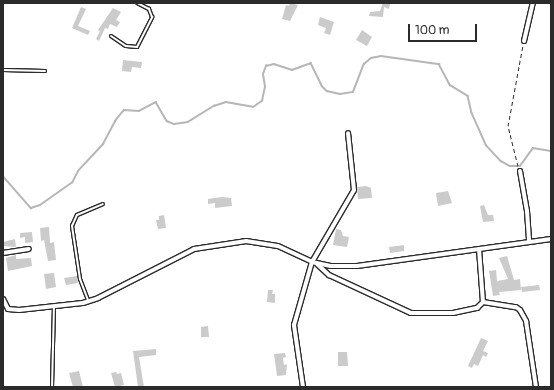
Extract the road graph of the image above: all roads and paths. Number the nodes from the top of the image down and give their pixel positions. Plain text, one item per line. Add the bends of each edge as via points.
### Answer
1 (137, 3) edge
2 (533, 3) edge
3 (111, 36) dead end
4 (524, 41) joint
5 (3, 70) edge
6 (45, 71) dead end
7 (348, 133) dead end
8 (520, 171) joint
9 (103, 204) dead end
10 (551, 239) edge
11 (529, 242) junction
12 (29, 249) dead end
13 (480, 250) junction
14 (3, 253) edge
15 (314, 262) junction
16 (3, 299) edge
17 (88, 301) junction
18 (483, 302) junction
19 (54, 306) junction
20 (5, 309) edge
21 (52, 387) edge
22 (303, 387) edge
23 (536, 387) edge

1 - 3 lane via 149,9 152,17 137,47 126,46
2 - 4 street
4 - 8 path via 508,126
5 - 6 lane
7 - 15 street via 354,190
8 - 11 street
9 - 17 lane via 77,215 72,226 80,279
10 - 11 street
11 - 13 street
12 - 14 street
13 - 15 street via 357,266 331,266
13 - 18 street
15 - 17 street via 278,246 261,242 246,241 194,249
15 - 18 street via 329,275 411,313 453,313 477,308
15 - 22 street via 294,325
16 - 20 street
17 - 19 street
18 - 23 street via 516,307 520,310 526,321
19 - 20 street
19 - 21 lane

